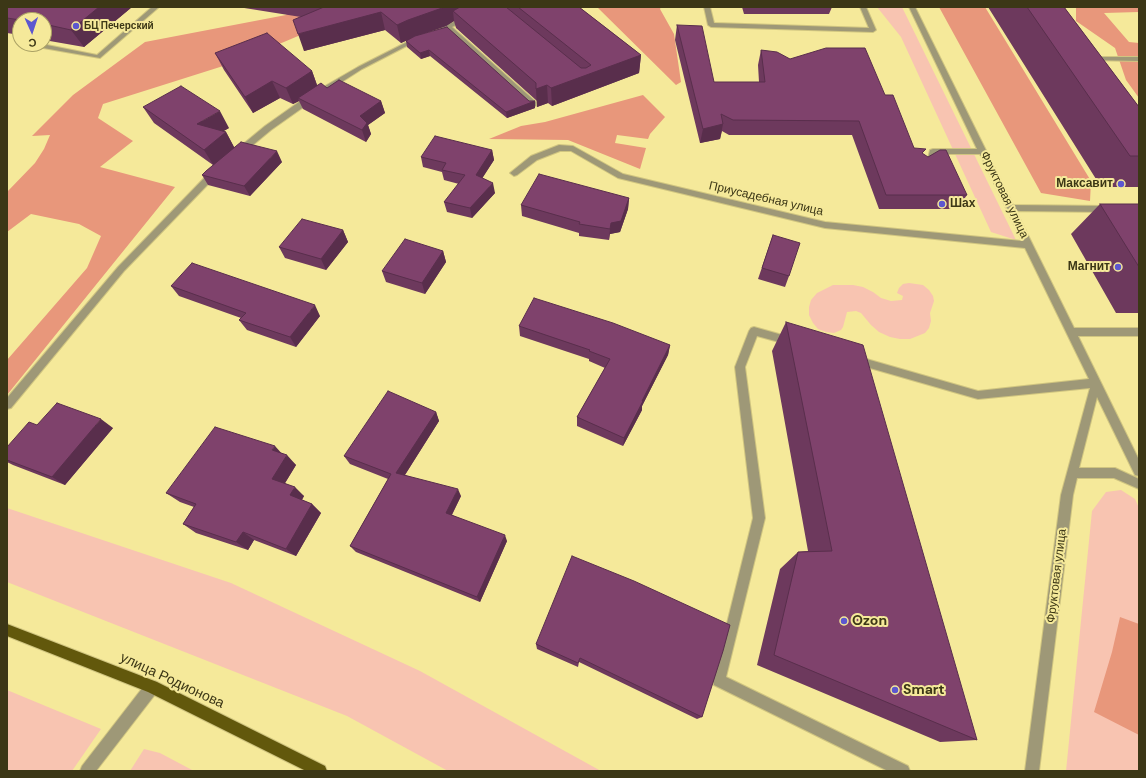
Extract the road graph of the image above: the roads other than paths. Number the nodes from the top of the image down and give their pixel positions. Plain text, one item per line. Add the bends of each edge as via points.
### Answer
1 (156, 7) edge
2 (451, 7) edge
3 (707, 7) edge
4 (862, 7) edge
5 (912, 7) edge
6 (449, 28) junction
7 (52, 48) edge
8 (1083, 52) edge
9 (1139, 59) edge
10 (533, 104) edge
11 (982, 151) junction
12 (232, 158) edge
13 (919, 167) edge
14 (220, 168) edge
15 (514, 173) dead end
16 (1010, 208) junction
17 (1116, 209) edge
18 (1028, 245) junction
19 (1071, 332) junction
20 (1139, 332) edge
21 (799, 343) edge
22 (843, 356) edge
23 (1096, 383) junction
24 (7, 405) edge
25 (1139, 471) edge
26 (1073, 473) junction
27 (1139, 484) edge
28 (7, 630) edge
29 (152, 687) junction
30 (87, 771) edge
31 (320, 771) edge
32 (903, 771) edge
33 (1032, 771) edge

1 - 7 street via 98,57
2 - 6 street via 470,17
3 - 4 street via 711,25 873,30
5 - 11 street, Фруктовая улица
6 - 10 street
6 - 12 street via 425,36 360,68 309,99
8 - 9 street via 1090,62
11 - 13 street via 933,152 931,159
11 - 16 street, Фруктовая улица
14 - 24 street via 121,269
15 - 18 street, Приусадебная улица via 534,158 559,148 573,149 621,176 826,225
16 - 17 street
16 - 18 street, Фруктовая улица
18 - 19 street, Фруктовая улица
19 - 20 street
19 - 23 street, Фруктовая улица
21 - 32 street via 754,330 740,367 759,518 719,680
22 - 23 street via 978,395
23 - 25 street, Фруктовая улица
23 - 26 street, Фруктовая улица
26 - 27 street via 1115,473
26 - 33 street, Фруктовая улица via 1066,502
28 - 29 main road, улица Родионова
29 - 30 street
29 - 31 main road, улица Родионова

